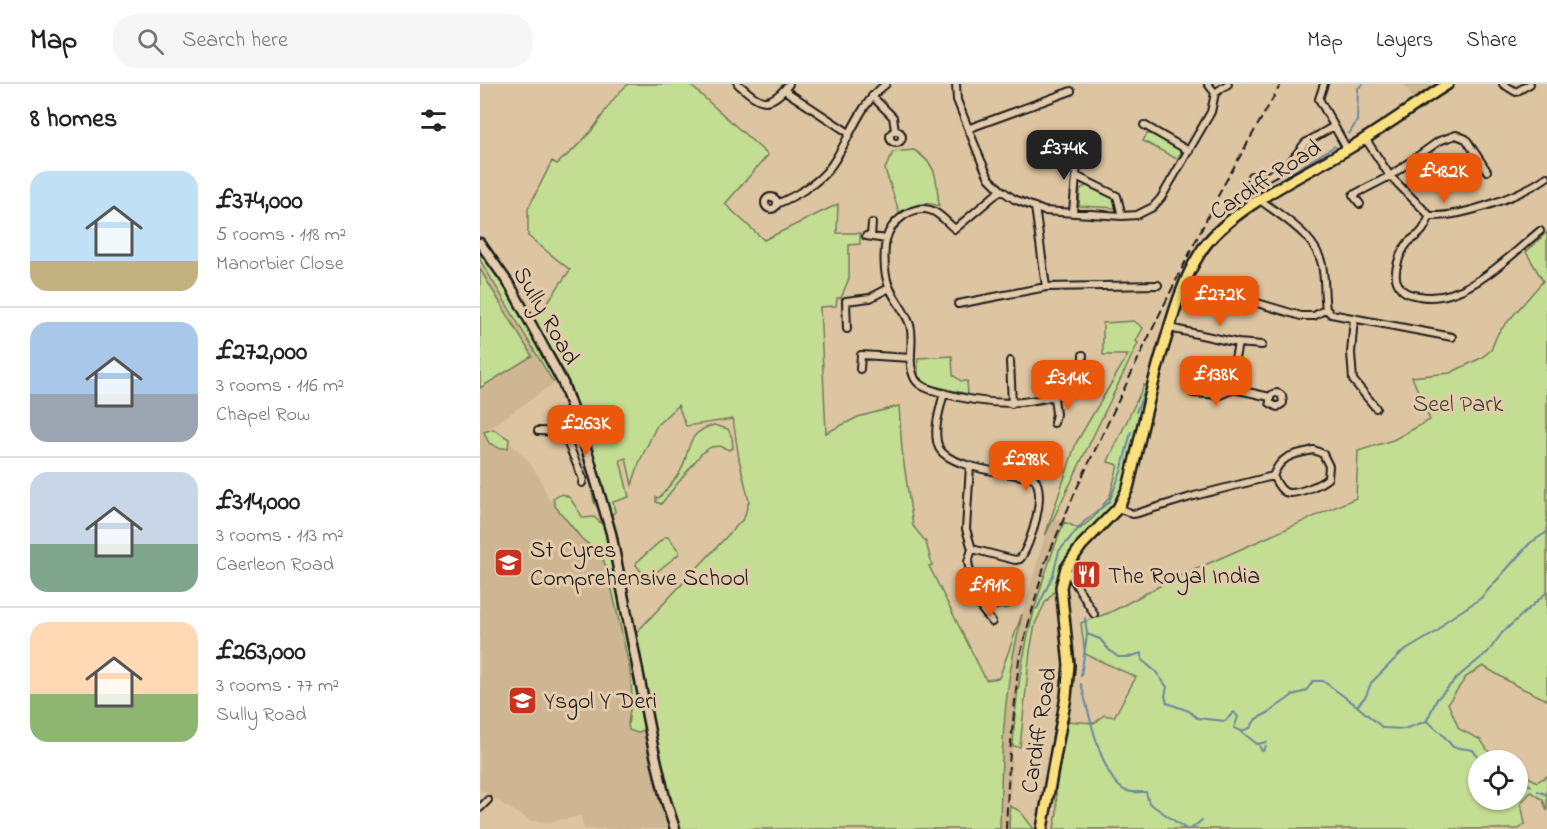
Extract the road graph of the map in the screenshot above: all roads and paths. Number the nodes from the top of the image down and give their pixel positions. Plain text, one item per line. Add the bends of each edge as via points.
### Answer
1 (738, 84) edge
2 (886, 84) edge
3 (956, 84) edge
4 (1208, 84) edge
5 (1228, 84) edge
6 (1324, 84) edge
7 (1448, 84) edge
8 (1503, 84) edge
9 (1530, 84) edge
10 (786, 87) edge
11 (1071, 91) dead end
12 (1215, 93) junction
13 (872, 96) junction
14 (1144, 126) dead end
15 (1334, 126) junction
16 (970, 129) junction
17 (896, 130) dead end
18 (849, 133) junction
19 (1365, 138) junction
20 (1347, 149) junction
21 (1189, 151) junction
22 (1078, 153) dead end
23 (1487, 171) dead end
24 (1076, 176) junction
25 (1390, 176) junction
26 (1547, 177) edge
27 (1248, 187) dead end
28 (1001, 190) junction
29 (1260, 200) junction
30 (777, 204) dead end
31 (1360, 204) dead end
32 (1035, 207) junction
33 (1073, 212) junction
34 (1122, 216) junction
35 (1431, 216) junction
36 (872, 223) dead end
37 (1540, 231) dead end
38 (886, 239) junction
39 (480, 243) edge
40 (1158, 285) dead end
41 (1046, 287) junction
42 (889, 288) junction
43 (1237, 297) dead end
44 (958, 304) dead end
45 (1326, 309) junction
46 (1354, 318) junction
47 (847, 328) dead end
48 (1174, 329) dead end
49 (1452, 337) dead end
50 (1238, 343) junction
51 (1262, 345) dead end
52 (1083, 355) dead end
53 (911, 358) junction
54 (1010, 361) dead end
55 (860, 369) dead end
56 (1234, 390) junction
57 (944, 393) junction
58 (1193, 393) dead end
59 (1054, 397) junction
60 (1270, 397) dead end
61 (1012, 404) junction
62 (1376, 408) dead end
63 (1054, 423) dead end
64 (579, 429) junction
65 (538, 431) dead end
66 (563, 432) junction
67 (970, 466) junction
68 (1273, 476) junction
69 (582, 483) dead end
70 (1118, 508) junction
71 (972, 549) junction
72 (1066, 568) junction
73 (976, 602) junction
74 (1009, 603) dead end
75 (1094, 614) dead end
76 (992, 622) dead end
77 (488, 800) dead end
78 (480, 808) edge
79 (675, 829) edge
80 (1042, 829) edge

1 - 10 street via 763,102 773,100
2 - 13 street
3 - 16 street via 957,99
4 - 12 street
5 - 12 street
6 - 15 street via 1319,99
7 - 19 main road, Cardiff Road
8 - 9 street via 1516,92
10 - 18 street
11 - 16 street
12 - 21 street via 1211,112
13 - 17 street via 893,117
13 - 18 street
14 - 21 street
15 - 20 street
15 - 27 street via 1305,143 1281,169 1253,180
16 - 28 street via 989,178
18 - 30 street via 822,177
19 - 20 main road, Cardiff Road
19 - 25 street
20 - 29 main road, Cardiff Road
21 - 34 street via 1153,207 1137,215
22 - 24 street
23 - 25 street via 1466,139 1456,135 1439,141
24 - 33 street
24 - 34 street via 1118,196
25 - 31 street via 1353,195
25 - 35 street
26 - 35 street via 1497,201 1443,217
28 - 32 street
28 - 38 street via 955,230 933,210 917,208 903,216
29 - 45 street via 1302,232 1318,251
29 - 70 main road, Cardiff Road via 1210,239 1187,277 1156,372 1128,488
32 - 33 street
32 - 41 street
33 - 34 street
35 - 37 street via 1421,232 1406,244 1399,261 1395,275 1405,293 1425,297 1453,295
36 - 38 street via 869,236
38 - 42 street via 885,275
39 - 64 street, Sully Road via 538,334 563,383
40 - 41 street
41 - 44 street
42 - 47 street via 870,298 846,301
42 - 53 street via 910,326
43 - 45 street via 1301,316 1314,316
45 - 46 street via 1331,314
46 - 49 street
46 - 62 street via 1353,380
48 - 50 street
50 - 51 street
50 - 56 street via 1231,380
52 - 59 street via 1082,378 1076,390
53 - 55 street via 861,355
53 - 57 street via 919,384
54 - 61 street
56 - 58 street via 1220,395
56 - 60 street
57 - 61 street
57 - 67 street via 938,420 939,448 946,457
59 - 61 street
59 - 63 street
64 - 66 street
64 - 79 street, Sully Road via 611,533 664,798
65 - 66 street
66 - 69 street
67 - 71 street via 966,529
67 - 71 street via 1034,478 1038,483 1038,513 1020,559
68 - 68 street via 1286,457 1314,450 1323,453 1329,466 1328,478 1320,484 1294,492 1279,487
68 - 70 street via 1138,513
70 - 72 main road, Cardiff Road
71 - 73 street via 968,562
72 - 75 street
72 - 80 main road, Cardiff Road via 1061,587 1069,665 1062,728
73 - 74 street via 985,606
73 - 76 street
77 - 78 street

